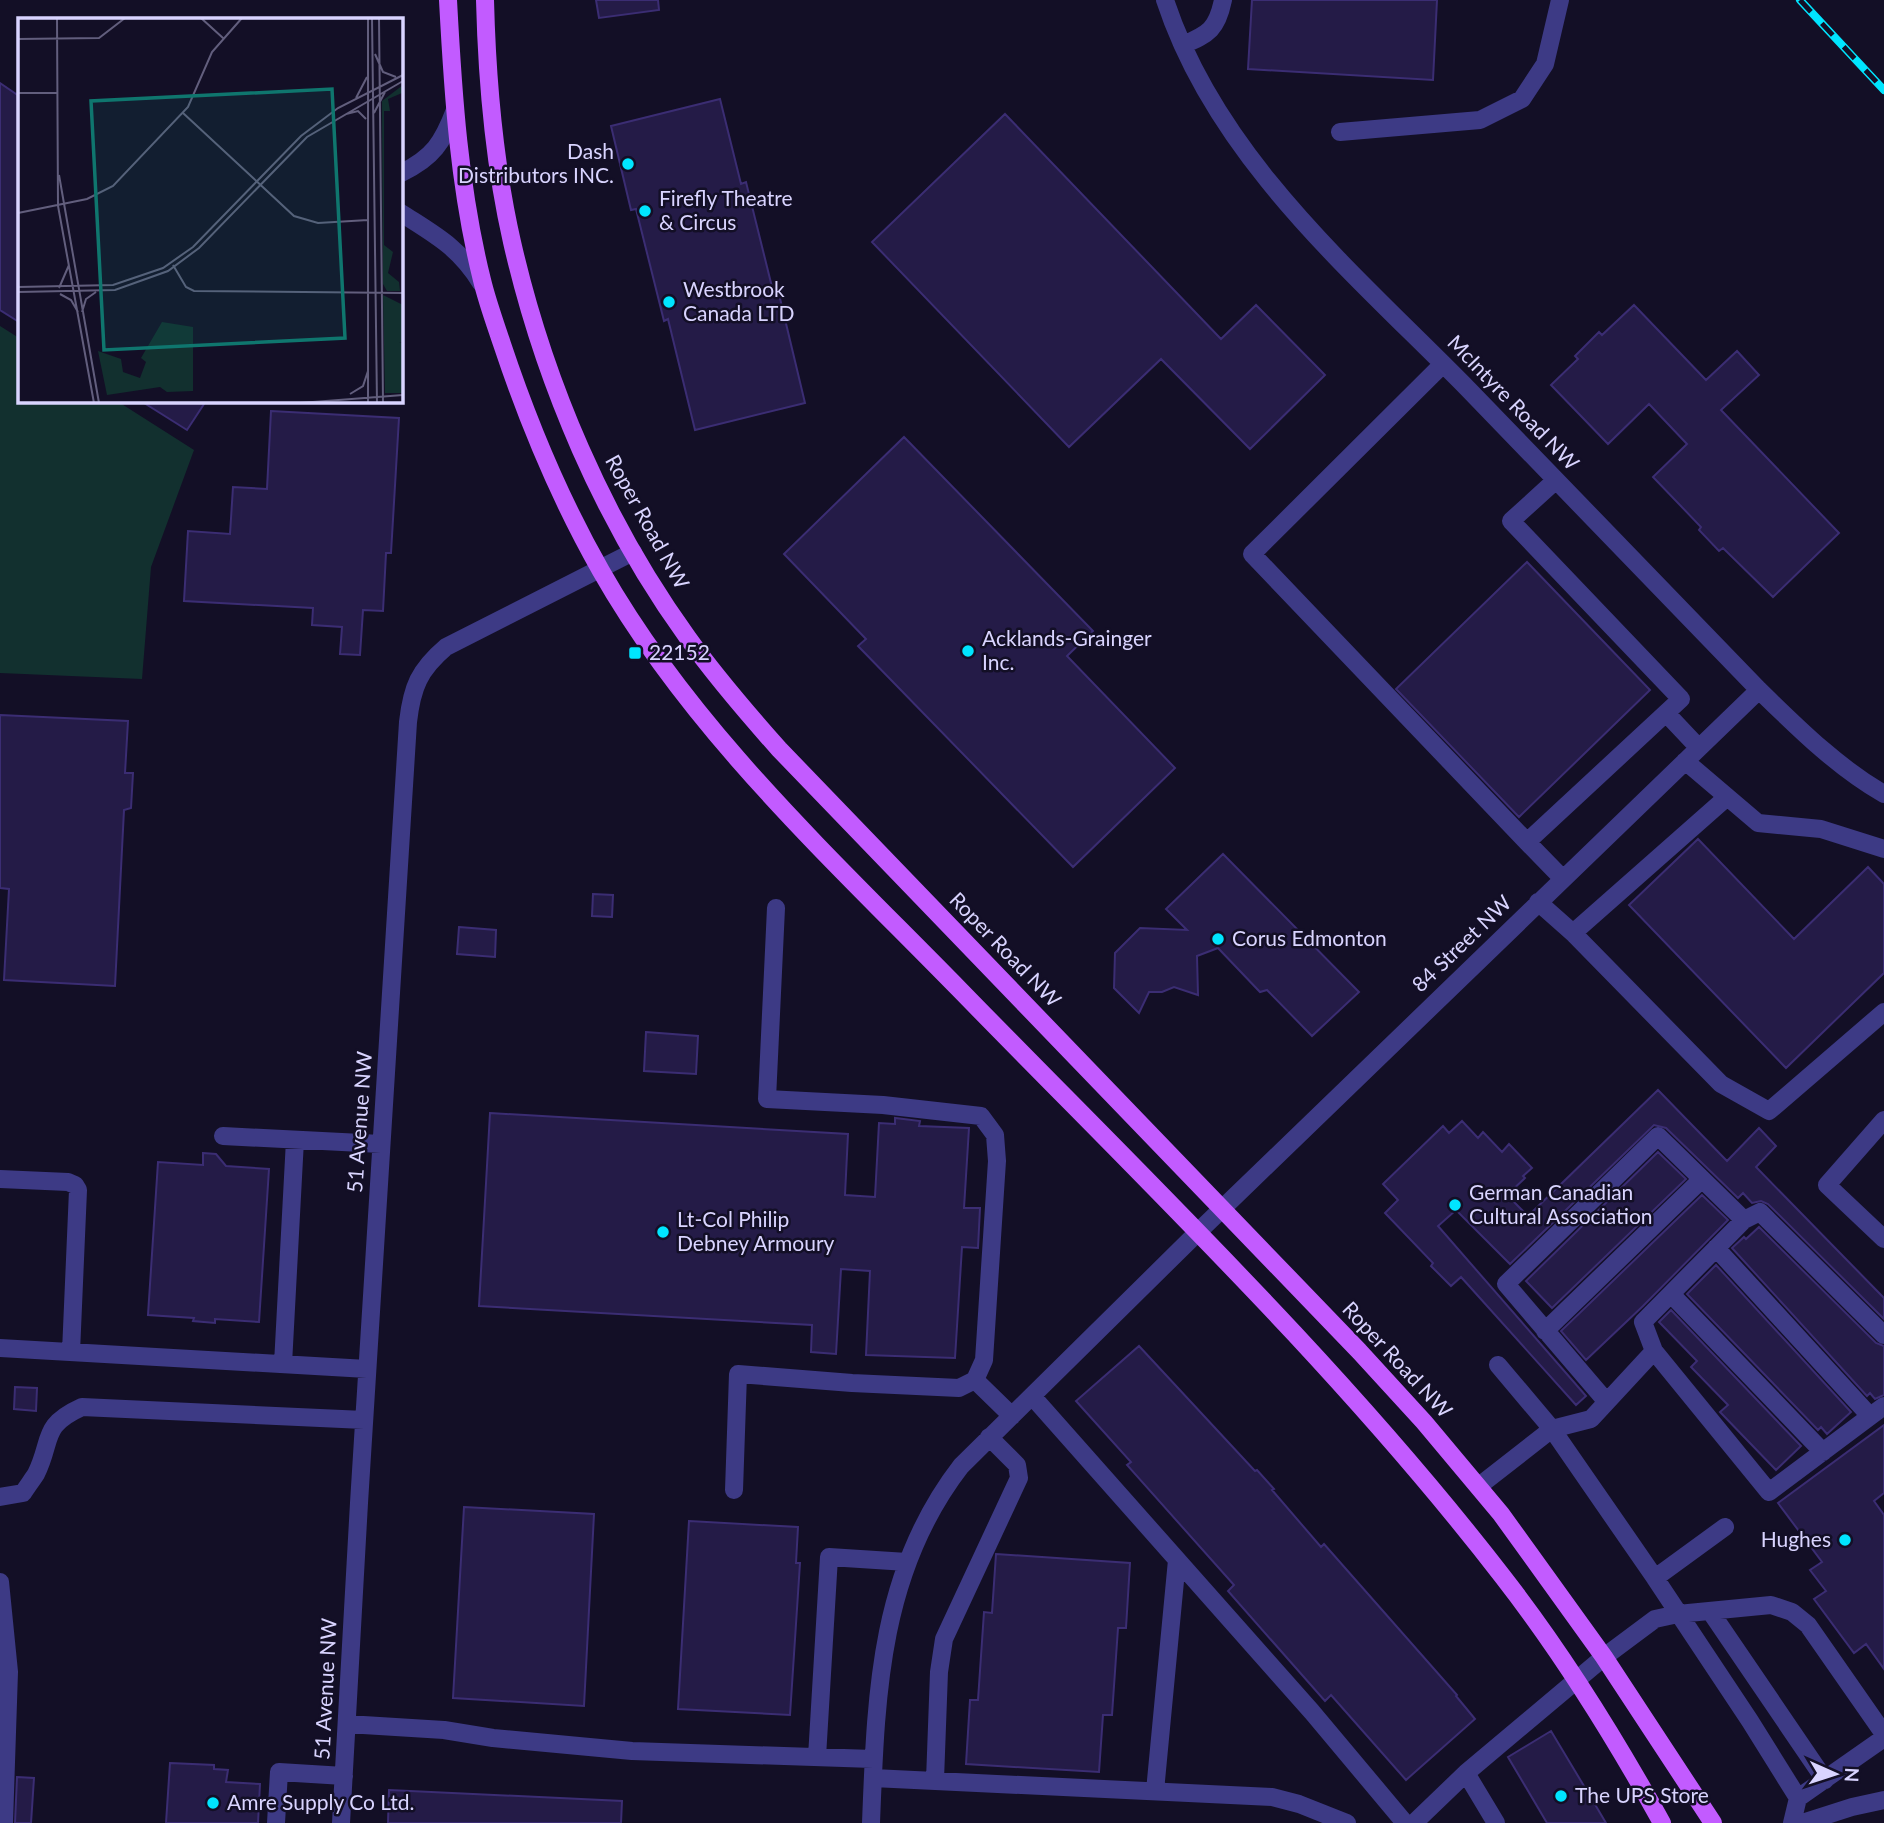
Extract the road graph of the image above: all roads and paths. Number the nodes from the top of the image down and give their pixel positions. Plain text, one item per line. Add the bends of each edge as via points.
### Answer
1 (448, 0) edge
2 (485, 0) edge
3 (1165, 0) edge
4 (1223, 0) edge
5 (1560, 0) edge
6 (1183, 45) junction
7 (455, 110) junction
8 (1340, 132) dead end
9 (402, 172) edge
10 (402, 214) edge
11 (483, 285) junction
12 (1443, 364) junction
13 (1556, 480) junction
14 (634, 552) junction
15 (600, 569) junction
16 (1759, 690) junction
17 (1666, 713) junction
18 (1699, 748) junction
19 (1685, 761) junction
20 (1884, 794) edge
21 (1726, 798) junction
22 (1527, 842) junction
23 (1884, 849) edge
24 (1563, 879) junction
25 (1538, 902) junction
26 (776, 908) dead end
27 (1573, 933) junction
28 (1884, 1012) edge
29 (1884, 1120) edge
30 (223, 1136) dead end
31 (295, 1140) junction
32 (381, 1143) junction
33 (0, 1179) edge
34 (1702, 1179) junction
35 (1222, 1210) junction
36 (1744, 1220) junction
37 (1882, 1232) edge
38 (1198, 1233) junction
39 (1716, 1248) junction
40 (1671, 1294) junction
41 (1545, 1331) junction
42 (1884, 1335) edge
43 (0, 1348) edge
44 (1654, 1351) junction
45 (71, 1352) junction
46 (283, 1364) junction
47 (1498, 1365) dead end
48 (367, 1369) junction
49 (975, 1380) junction
50 (1032, 1396) junction
51 (1606, 1401) junction
52 (1877, 1411) edge
53 (1012, 1416) junction
54 (364, 1420) junction
55 (1552, 1429) junction
56 (989, 1437) junction
57 (1823, 1452) junction
58 (1479, 1486) junction
59 (734, 1490) dead end
60 (0, 1497) edge
61 (1725, 1527) dead end
62 (1177, 1560) junction
63 (907, 1562) junction
64 (1655, 1578) junction
65 (0, 1582) edge
66 (1710, 1611) junction
67 (1678, 1614) junction
68 (1604, 1657) junction
69 (1576, 1681) junction
70 (347, 1724) junction
71 (1884, 1736) edge
72 (817, 1757) junction
73 (873, 1759) junction
74 (1466, 1773) junction
75 (344, 1776) junction
76 (873, 1777) junction
77 (935, 1780) junction
78 (1825, 1780) junction
79 (1155, 1791) junction
80 (1798, 1798) junction
81 (1884, 1800) edge
82 (5, 1823) edge
83 (276, 1823) edge
84 (341, 1823) edge
85 (872, 1823) edge
86 (1346, 1823) edge
87 (1405, 1823) edge
88 (1414, 1823) edge
89 (1496, 1823) edge
90 (1662, 1823) edge
91 (1713, 1823) edge
92 (1792, 1823) edge
93 (1802, 1823) edge

1 - 7 main road
2 - 14 main road, Roper Road NW via 496,152 522,282 573,429
3 - 6 street, McIntyre Road NW
4 - 6 street via 1219,17 1207,34
5 - 8 street via 1545,64 1522,99 1480,120
6 - 12 street, McIntyre Road NW via 1220,115 1310,231
7 - 9 street via 442,141
7 - 11 main road via 466,201
10 - 11 street via 456,249
11 - 15 main road via 545,459
12 - 13 street, McIntyre Road NW
12 - 22 street via 1252,554
13 - 16 street, McIntyre Road NW
13 - 17 street via 1511,521 1681,699
14 - 15 street, 51 Avenue NW
14 - 35 main road, Roper Road NW via 687,637 756,723
15 - 32 street, 51 Avenue NW via 446,647 424,668 412,692
15 - 38 main road via 667,672 762,785
16 - 18 street, 84 Street NW
16 - 20 street, McIntyre Road NW via 1813,741
17 - 18 street
17 - 22 street
18 - 19 street, 84 Street NW
19 - 21 street
19 - 24 street, 84 Street NW
21 - 23 street via 1758,823 1821,829
21 - 27 street
22 - 24 street
24 - 25 street, 84 Street NW
25 - 27 street
25 - 35 street, 84 Street NW
26 - 49 street via 767,1099 981,1116 995,1135 984,1360
27 - 28 street via 1721,1084 1769,1111
29 - 37 street via 1827,1185
30 - 31 street
31 - 32 street
31 - 46 street
32 - 48 street, 51 Avenue NW
33 - 45 street via 68,1182 78,1190
34 - 36 street
34 - 41 street
34 - 41 street via 1658,1136 1506,1284
35 - 38 street, 84 Street NW
35 - 58 main road, Roper Road NW via 1359,1351
36 - 39 street
36 - 42 street via 1760,1212
38 - 50 street, 84 Street NW
38 - 69 main road via 1418,1472 1505,1579
39 - 40 street
39 - 52 street
40 - 44 street via 1643,1322
40 - 57 street
41 - 51 street
43 - 45 street
44 - 51 street
44 - 57 street via 1769,1492
45 - 46 street
46 - 48 street
47 - 55 street
48 - 54 street, 51 Avenue NW
49 - 53 street
49 - 59 street via 959,1388 738,1374
50 - 53 street, 84 Street NW
50 - 62 street
51 - 55 street via 1591,1419
52 - 57 street
53 - 56 street, 84 Street NW
54 - 60 street via 82,1407 63,1415 48,1434 37,1472 23,1493
54 - 70 street, 51 Avenue NW
55 - 58 street
55 - 64 street
56 - 63 street, 84 Street NW via 942,1490
56 - 77 street via 1017,1465 1019,1478 944,1639
58 - 68 main road, Roper Road NW
61 - 64 street
62 - 79 street
62 - 87 street
63 - 72 street via 829,1557
63 - 73 street, 84 Street NW via 880,1664
64 - 67 street
65 - 82 street via 9,1672
66 - 67 street
66 - 71 street via 1771,1605 1792,1612 1808,1625
66 - 78 street
67 - 68 street via 1655,1619
67 - 80 street
68 - 69 street
68 - 91 main road, Roper Road NW
69 - 74 street
69 - 90 main road
70 - 72 street via 632,1751
70 - 75 street, 51 Avenue NW
71 - 78 street
72 - 73 street
73 - 76 street, 84 Street NW
74 - 88 street
74 - 89 street
75 - 83 street via 279,1772
75 - 84 street, 51 Avenue NW
76 - 77 street
76 - 85 street, 84 Street NW
77 - 79 street
78 - 80 street
79 - 86 street via 1272,1797
80 - 92 street
81 - 93 street

